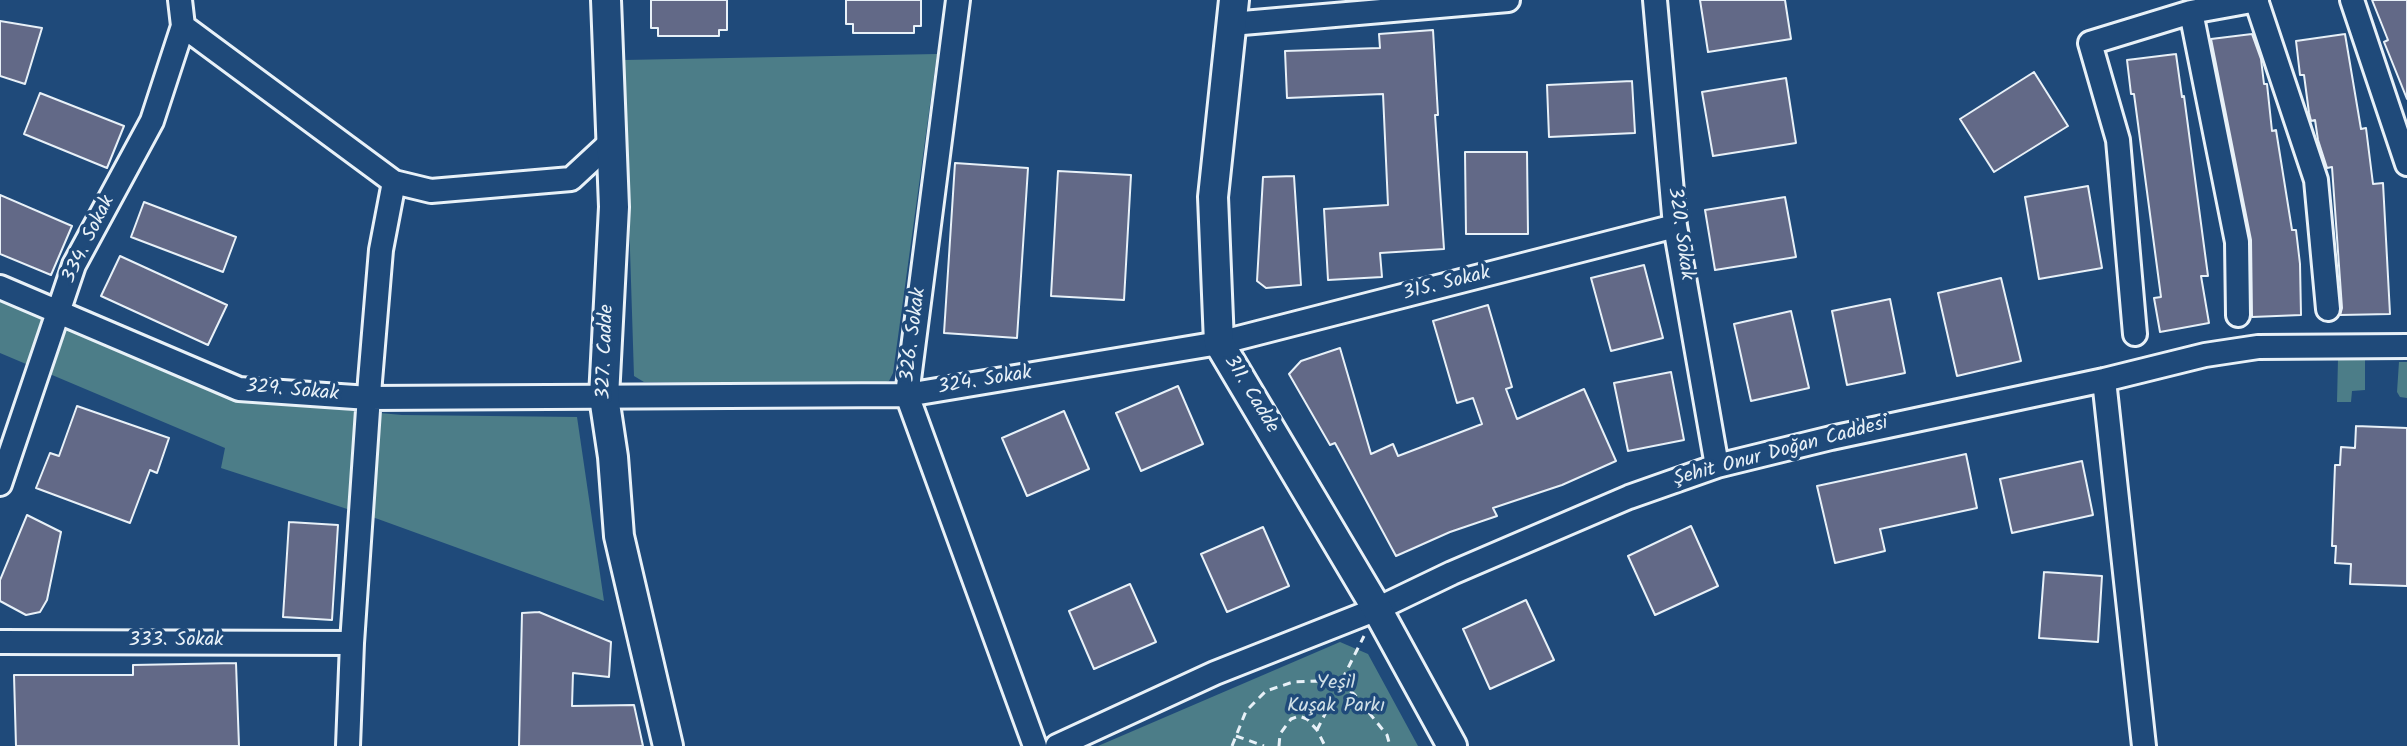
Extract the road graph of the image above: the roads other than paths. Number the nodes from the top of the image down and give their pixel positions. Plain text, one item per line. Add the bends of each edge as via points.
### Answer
1 (180, 0) edge
2 (606, 0) edge
3 (958, 0) edge
4 (1508, 0) edge
5 (1655, 0) edge
6 (2153, 0) edge
7 (2256, 0) edge
8 (2352, 0) edge
9 (1233, 12) edge
10 (2191, 12) junction
11 (2161, 22) junction
12 (183, 26) junction
13 (612, 141) junction
14 (2407, 164) edge
15 (394, 182) junction
16 (1675, 226) junction
17 (0, 287) edge
18 (2328, 309) dead end
19 (58, 313) junction
20 (2238, 315) dead end
21 (2135, 334) dead end
22 (1219, 343) junction
23 (2407, 346) edge
24 (2104, 380) junction
25 (907, 395) junction
26 (604, 397) junction
27 (369, 398) junction
28 (1717, 466) junction
29 (0, 484) edge
30 (1377, 609) junction
31 (0, 642) edge
32 (352, 643) junction
33 (348, 746) edge
34 (668, 746) edge
35 (1035, 746) edge
36 (1057, 746) edge
37 (1452, 746) edge
38 (2144, 746) edge

1 - 12 street, 334. Sokak
2 - 13 street, 327. Cadde
3 - 25 street, 326. Sokak
4 - 9 street
5 - 16 street, 320. Sokak
6 - 11 street
7 - 10 street
7 - 18 street via 2316,180
8 - 14 street
9 - 22 street, 311. Cadde via 1213,197
10 - 11 street
10 - 20 street via 2237,242
11 - 21 street via 2090,43 2118,140
12 - 15 street
12 - 19 street, 334. Sokak via 152,121 74,265
13 - 15 street via 571,179 431,191
13 - 26 street, 327. Cadde via 614,207
15 - 27 street via 381,250
16 - 22 street, 315. Sokak
16 - 28 street, 320. Sokak
17 - 19 street, 329. Sokak
19 - 27 street, 329. Sokak via 239,389
19 - 29 street, 334. Sokak
22 - 25 street, 324. Sokak
22 - 30 street, 311. Cadde
23 - 24 street, Şehit Onur Doğan Caddesi via 2258,347
24 - 28 street, Şehit Onur Doğan Caddesi
24 - 38 street
25 - 26 street, 324. Sokak
25 - 35 street, 326. Sokak
26 - 27 street, 329. Sokak
26 - 34 street, 327. Cadde via 619,536
27 - 32 street
28 - 30 street, Şehit Onur Doğan Caddesi via 1629,497
30 - 36 street, Şehit Onur Doğan Caddesi via 1215,673
30 - 37 street, 311. Cadde
31 - 32 street, 333. Sokak
32 - 33 street

